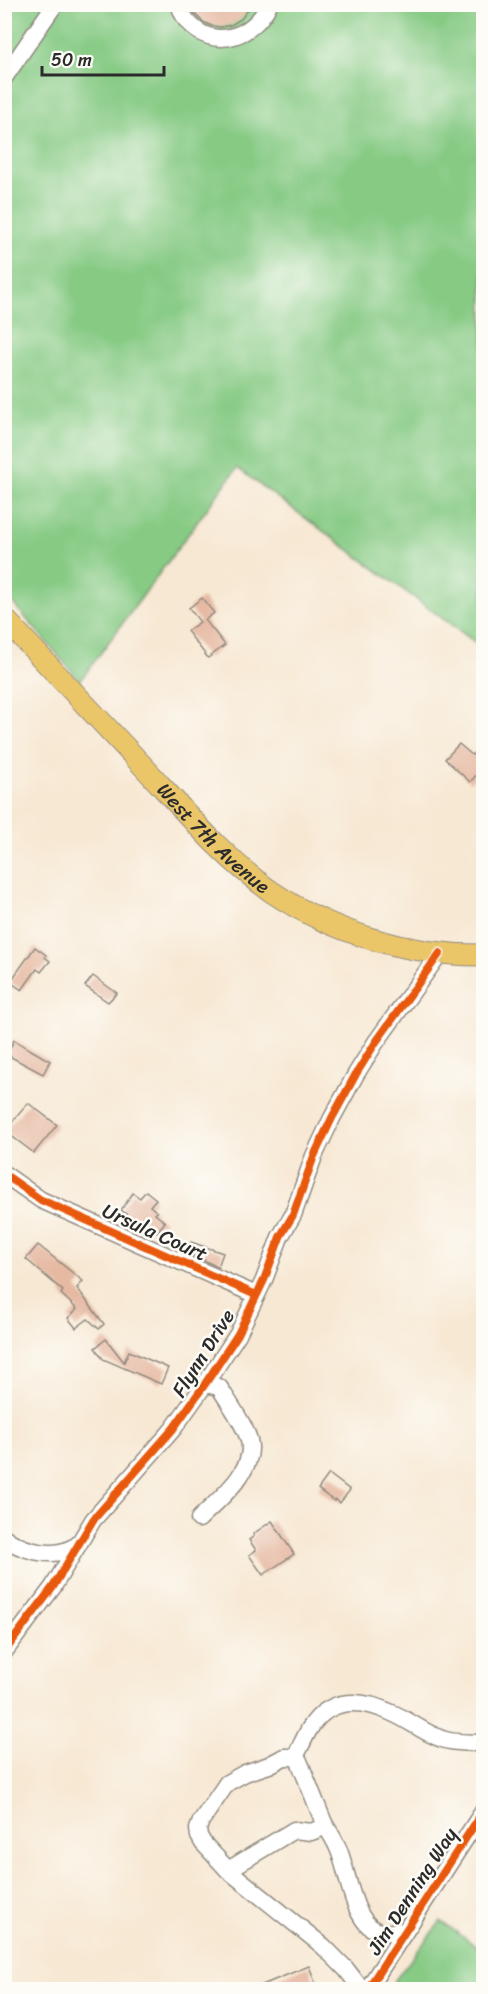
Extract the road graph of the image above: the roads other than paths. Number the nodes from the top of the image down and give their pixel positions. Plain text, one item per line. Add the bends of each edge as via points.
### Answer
1 (55, 4) edge
2 (178, 4) edge
3 (269, 4) edge
4 (4, 78) edge
5 (4, 618) edge
6 (440, 952) junction
7 (483, 955) edge
8 (4, 1174) edge
9 (256, 1294) junction
10 (206, 1384) junction
11 (199, 1519) dead end
12 (4, 1537) edge
13 (78, 1545) junction
14 (4, 1653) edge
15 (483, 1743) edge
16 (295, 1757) junction
17 (483, 1810) edge
18 (324, 1823) junction
19 (228, 1870) junction
20 (405, 1930) junction
21 (362, 1989) edge
22 (367, 1989) edge

1 - 4 street
2 - 3 street via 187,21 200,33 216,38 235,36 253,27
5 - 6 main road, West 7th Avenue via 194,821 271,891 358,934
6 - 7 main road, West 7th Avenue
6 - 9 street, Flynn Drive via 376,1042 332,1118
8 - 9 street, Ursula Court via 41,1200
9 - 10 street, Flynn Drive via 238,1334
10 - 11 street via 219,1387 233,1410 249,1440 249,1455 245,1469
10 - 13 street, Flynn Drive via 173,1430 99,1512
12 - 13 street via 40,1552 64,1551
13 - 14 street, Flynn Drive via 53,1587
15 - 16 street via 442,1740 392,1713 361,1702 343,1704 324,1713 311,1727
16 - 18 street
16 - 19 street via 284,1757 227,1783 201,1821 199,1836
17 - 20 street, Jim Denning Way
18 - 19 street via 311,1832 294,1830
18 - 20 street via 338,1848 357,1909 366,1923 383,1932
19 - 21 street via 323,1946
20 - 22 street, Jim Denning Way

